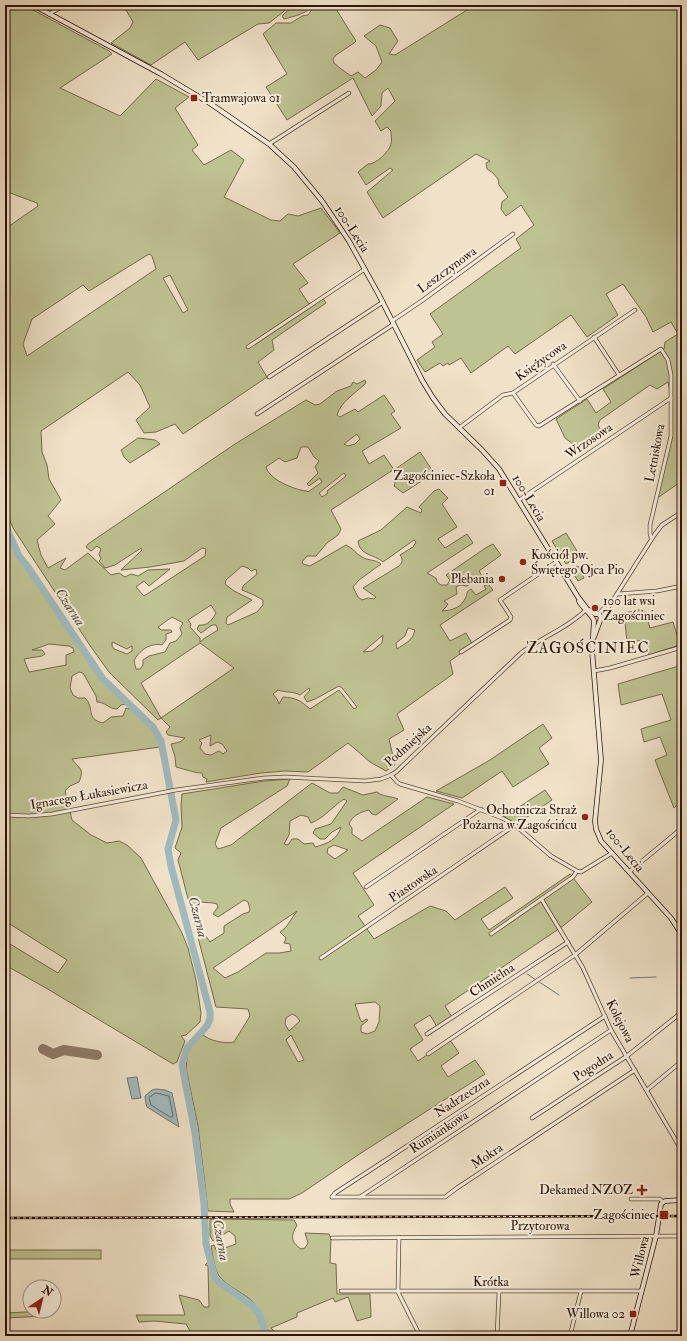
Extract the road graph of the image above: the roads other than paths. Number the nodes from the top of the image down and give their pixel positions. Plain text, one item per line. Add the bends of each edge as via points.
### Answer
1 (33, 5) edge
2 (65, 5) edge
3 (49, 14) junction
4 (349, 93) dead end
5 (269, 144) junction
6 (513, 234) dead end
7 (365, 269) junction
8 (383, 302) junction
9 (635, 310) dead end
10 (393, 322) junction
11 (594, 337) junction
12 (248, 347) dead end
13 (553, 364) junction
14 (619, 375) junction
15 (269, 377) dead end
16 (513, 393) junction
17 (671, 398) junction
18 (580, 401) junction
19 (257, 414) dead end
20 (459, 428) junction
21 (518, 500) junction
22 (682, 512) edge
23 (651, 538) junction
24 (556, 562) junction
25 (682, 586) edge
26 (618, 594) junction
27 (614, 599) junction
28 (586, 610) junction
29 (597, 614) junction
30 (593, 619) junction
31 (601, 620) junction
32 (593, 641) junction
33 (682, 647) edge
34 (461, 652) dead end
35 (594, 671) junction
36 (391, 775) junction
37 (176, 790) joint
38 (481, 809) junction
39 (5, 815) edge
40 (515, 825) junction
41 (682, 828) edge
42 (612, 853) junction
43 (577, 870) junction
44 (629, 872) junction
45 (366, 887) dead end
46 (648, 893) junction
47 (542, 900) junction
48 (682, 924) edge
49 (678, 928) junction
50 (491, 934) dead end
51 (682, 935) edge
52 (568, 942) junction
53 (575, 955) junction
54 (321, 958) dead end
55 (682, 1012) edge
56 (605, 1016) junction
57 (611, 1030) junction
58 (427, 1034) dead end
59 (428, 1054) dead end
60 (627, 1056) junction
61 (682, 1062) edge
62 (634, 1070) junction
63 (647, 1090) junction
64 (532, 1118) dead end
65 (682, 1151) edge
66 (332, 1197) joint
67 (359, 1198) junction
68 (631, 1199) dead end
69 (682, 1200) edge
70 (663, 1202) junction
71 (656, 1236) junction
72 (682, 1236) edge
73 (399, 1237) junction
74 (332, 1238) dead end
75 (341, 1291) dead end
76 (581, 1291) junction
77 (642, 1291) junction
78 (398, 1292) junction
79 (499, 1292) junction
80 (420, 1336) edge
81 (497, 1336) edge
82 (570, 1336) edge
83 (630, 1336) edge

1 - 3 street, 100-Lecia
2 - 3 street
3 - 5 street, 100-Lecia via 196,95
4 - 5 street
5 - 7 street, 100-Lecia via 322,201
6 - 10 street, Leszczynowa
7 - 8 street, 100-Lecia
7 - 12 street
8 - 10 street, 100-Lecia
8 - 15 street
9 - 11 street, Księżycowa
10 - 19 street, Leszczynowa
10 - 20 street, 100-Lecia via 422,380 439,406
11 - 13 street, Księżycowa
11 - 14 street
13 - 16 street, Księżycowa
13 - 18 street
14 - 17 street, Letniskowa via 661,349 668,360 672,375
14 - 18 street
16 - 18 street via 539,426
16 - 20 street, Księżycowa via 503,395
17 - 21 street, Wrzosowa
17 - 23 street, Letniskowa via 671,436 650,525
20 - 21 street, 100-Lecia via 493,462
21 - 24 street, 100-Lecia
22 - 23 street via 662,525
23 - 26 street
24 - 28 street, 100-Lecia
24 - 34 street via 500,600 511,617 510,620
25 - 26 street
26 - 27 street
27 - 29 street
27 - 31 street
28 - 29 street
28 - 30 street, 100-Lecia
28 - 36 street, Podmiejska via 518,656
29 - 30 street
29 - 31 street
30 - 31 street via 596,622
30 - 32 street, 100-Lecia
31 - 32 street, 100-Lecia
32 - 35 street, 100-Lecia
33 - 35 street
35 - 42 street, 100-Lecia via 601,760 595,821 601,840
36 - 37 street, Podmiejska via 365,781 264,778
36 - 38 street via 400,784
37 - 39 street, Ignacego Łukasiewicza via 52,814
38 - 40 street
38 - 45 street
40 - 43 street via 551,856
40 - 54 street, Piastowska
41 - 44 street
42 - 43 street via 581,872
42 - 44 street, 100-Lecia
43 - 47 street via 573,877
44 - 46 street, 100-Lecia
46 - 49 street, 100-Lecia
46 - 53 street
47 - 50 street
47 - 52 street, Kolejowa
48 - 49 street
49 - 51 street, 100-Lecia
52 - 53 street, Kolejowa
52 - 58 street, Chmielna
53 - 56 street, Kolejowa
53 - 59 street
55 - 60 street, Pogodna
56 - 57 street, Kolejowa
56 - 66 street, Nadrzeczna via 358,1177
57 - 60 street, Kolejowa
57 - 67 street, Rumiankowa
60 - 62 street, Kolejowa
60 - 64 street, Pogodna
61 - 63 street
62 - 63 street, Kolejowa
62 - 67 street, Mokra via 445,1197
63 - 65 street, Kolejowa
66 - 67 street, Mokra
68 - 70 street via 660,1199
69 - 70 street
70 - 71 street, Willowa via 660,1206
71 - 72 street, Przytorowa
71 - 73 street, Przytorowa
71 - 77 street, Willowa
73 - 74 street, Przytorowa
73 - 78 street
75 - 78 street, Krótka
76 - 77 street, Krótka
76 - 79 street, Krótka
76 - 82 street
77 - 83 street, Willowa
78 - 79 street, Krótka
78 - 80 street
79 - 81 street

